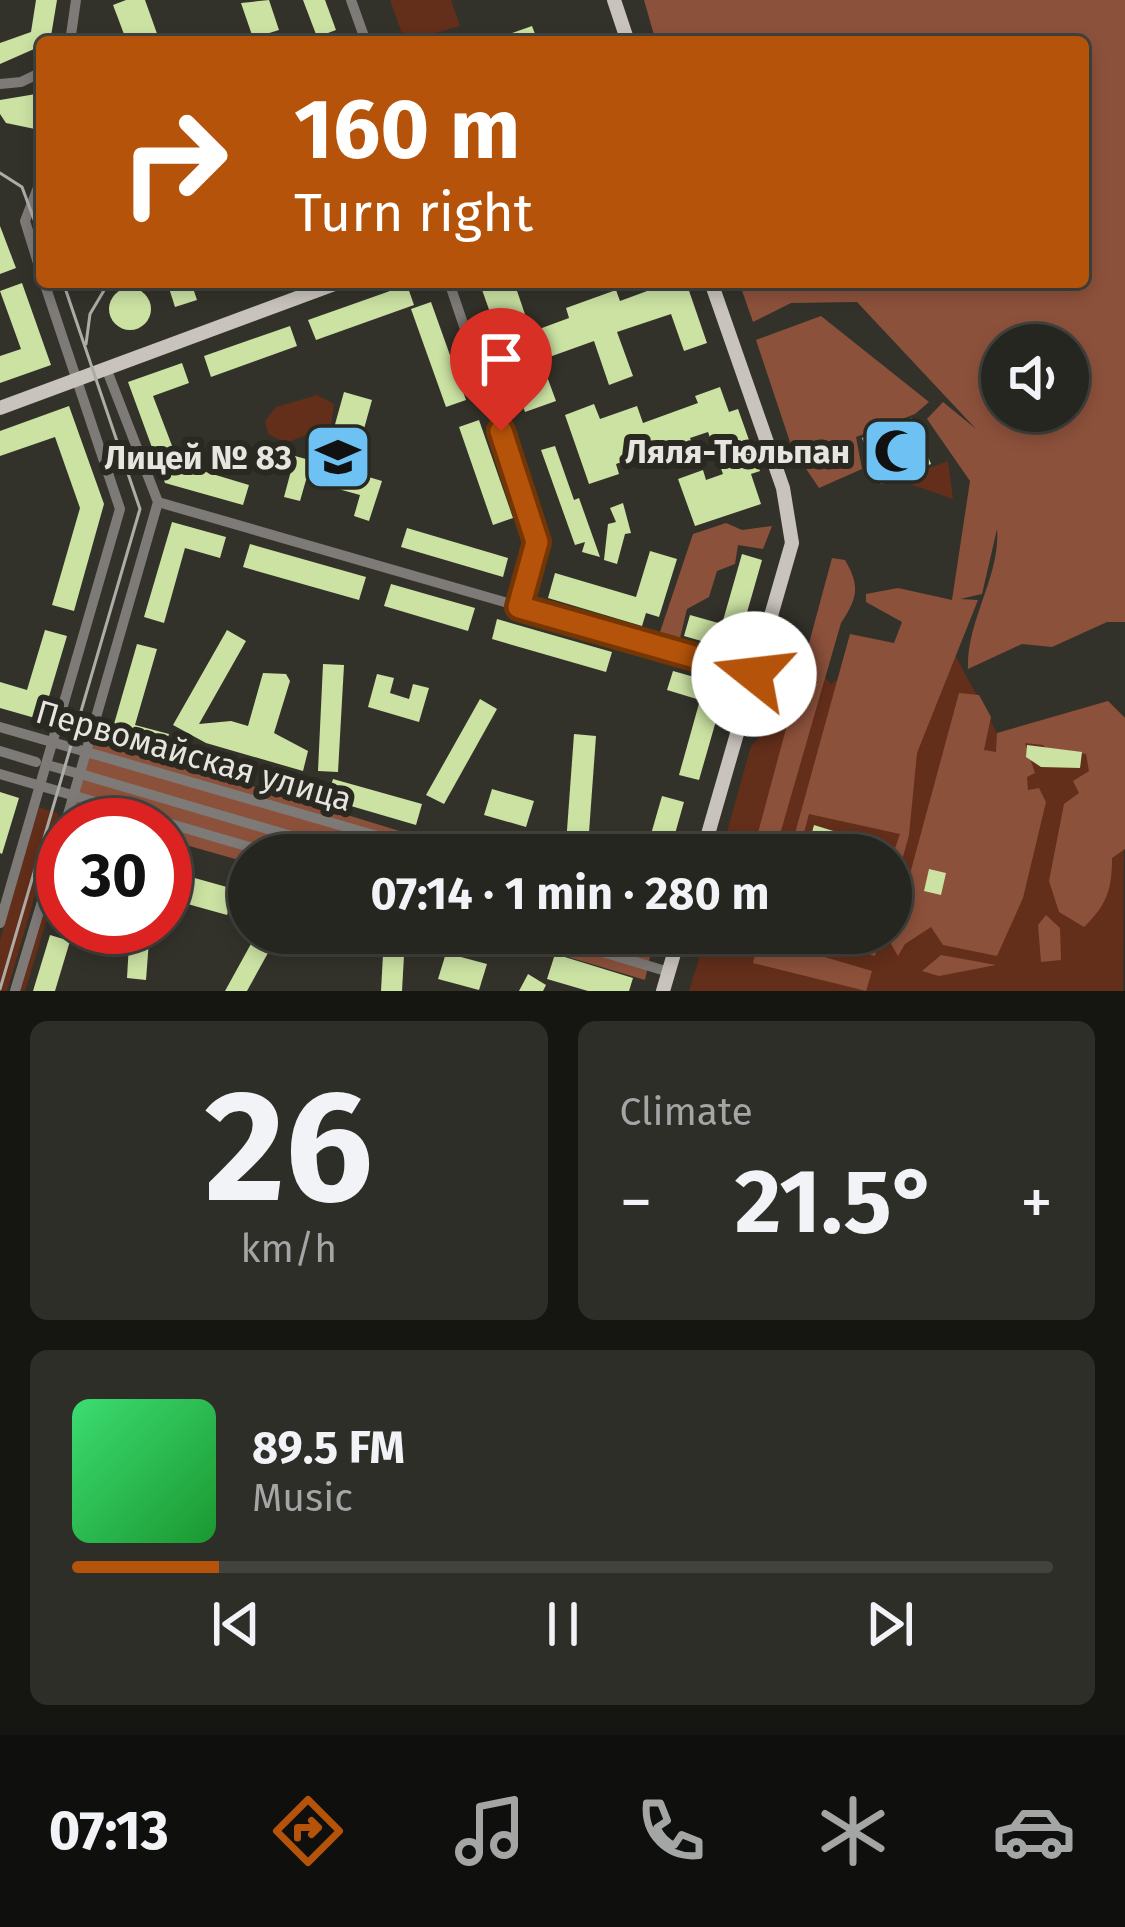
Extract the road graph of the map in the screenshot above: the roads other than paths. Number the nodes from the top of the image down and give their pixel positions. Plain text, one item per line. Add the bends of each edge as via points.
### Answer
1 (76, 0) edge
2 (351, 0) edge
3 (614, 0) edge
4 (71, 36) edge
5 (364, 36) edge
6 (626, 36) edge
7 (36, 74) edge
8 (0, 84) edge
9 (36, 193) edge
10 (36, 256) edge
11 (46, 288) edge
12 (324, 288) edge
13 (451, 288) edge
14 (713, 288) edge
15 (106, 368) junction
16 (74, 380) junction
17 (0, 408) edge
18 (158, 502) junction
19 (519, 607) junction
20 (754, 674) junction
21 (0, 727) edge
22 (54, 743) junction
23 (0, 751) edge
24 (87, 753) junction
25 (36, 762) dead end
26 (51, 766) dead end
27 (0, 774) edge
28 (40, 786) junction
29 (74, 795) junction
30 (73, 798) edge
31 (284, 834) edge
32 (370, 834) edge
33 (708, 834) edge
34 (228, 841) edge
35 (36, 921) edge
36 (0, 923) edge
37 (609, 954) edge
38 (674, 954) edge
39 (669, 972) junction
40 (15, 991) edge
41 (663, 991) edge

1 - 4 street
2 - 5 street
3 - 6 main road
7 - 8 street
9 - 10 street via 25,221
11 - 16 street
12 - 15 main road
13 - 19 street via 537,542
14 - 20 main road via 790,517 792,543
15 - 16 main road
15 - 18 street
16 - 17 main road
16 - 22 street via 120,508
18 - 19 street
18 - 24 street
19 - 20 street
20 - 33 main road
21 - 22 street, Первомайская улица
22 - 24 street, Первомайская улица
22 - 28 street
23 - 25 street
24 - 29 street
24 - 32 street, Первомайская улица
26 - 31 street
27 - 28 street
28 - 29 street
28 - 36 street
29 - 30 street
29 - 34 street
35 - 40 street
37 - 39 street
38 - 39 main road
39 - 41 main road

